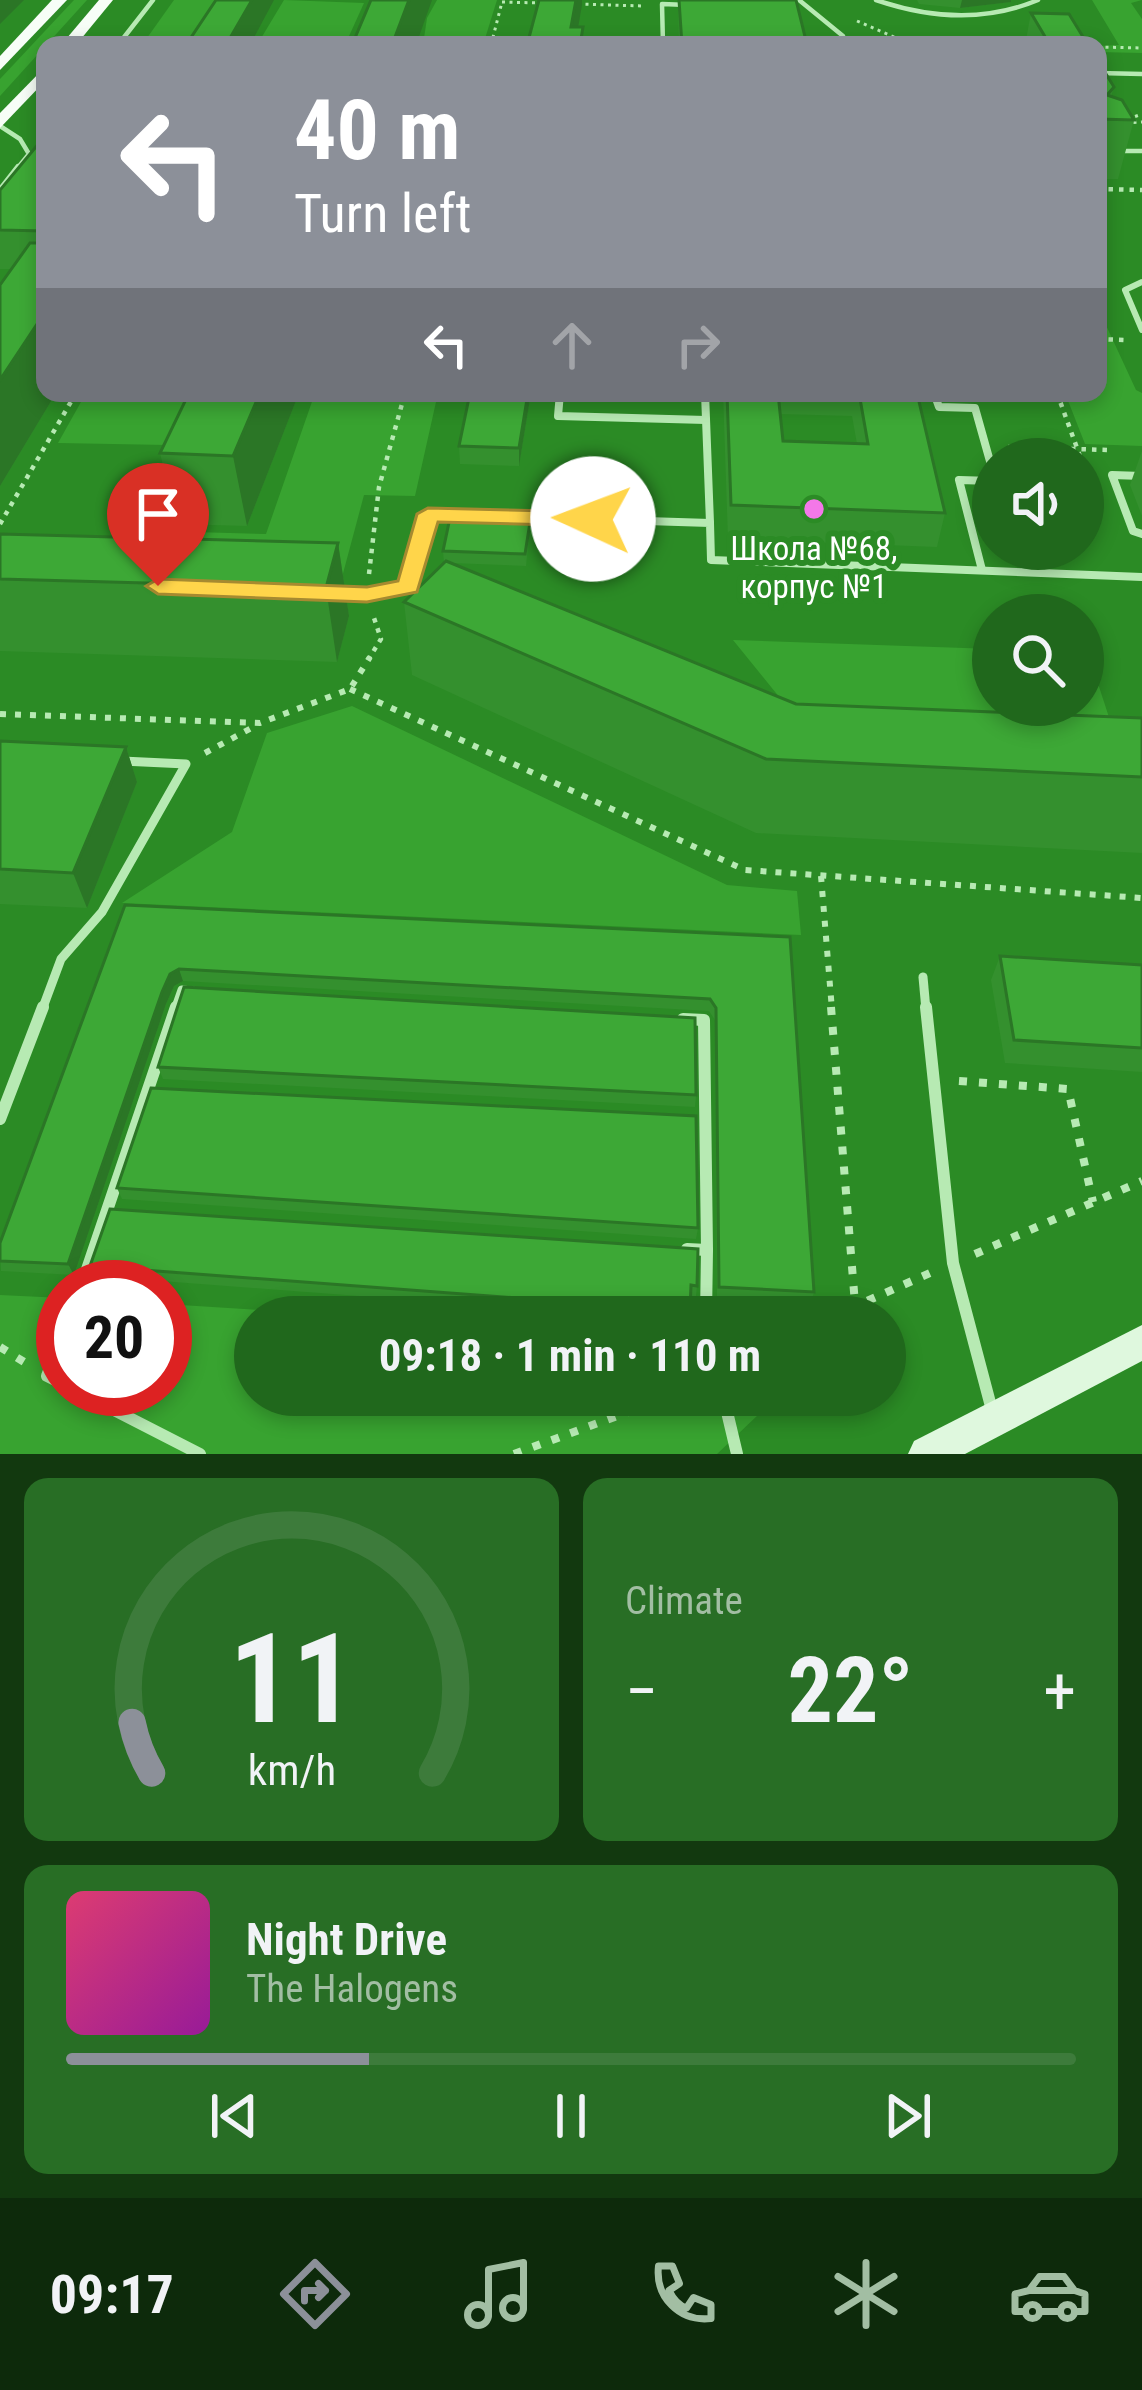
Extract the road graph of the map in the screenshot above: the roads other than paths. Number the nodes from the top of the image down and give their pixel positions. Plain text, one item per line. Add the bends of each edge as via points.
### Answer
1 (60, 0) edge
2 (106, 0) edge
3 (153, 0) edge
4 (799, 0) edge
5 (876, 0) edge
6 (1037, 0) edge
7 (708, 5) edge
8 (76, 36) edge
9 (125, 36) edge
10 (663, 36) edge
11 (842, 36) edge
12 (0, 65) edge
13 (1107, 73) edge
14 (1142, 74) edge
15 (36, 86) edge
16 (0, 124) edge
17 (1107, 151) edge
18 (1142, 151) edge
19 (0, 190) edge
20 (1142, 282) edge
21 (1142, 330) edge
22 (559, 402) edge
23 (705, 402) edge
24 (937, 402) edge
25 (706, 420) junction
26 (984, 438) edge
27 (176, 458) edge
28 (1142, 476) edge
29 (972, 479) edge
30 (474, 516) edge
31 (497, 516) edge
32 (710, 523) junction
33 (972, 531) edge
34 (1142, 534) edge
35 (126, 564) edge
36 (972, 570) edge
37 (982, 570) edge
38 (1142, 577) edge
39 (409, 586) junction
40 (321, 593) edge
41 (429, 595) edge
42 (116, 761) edge
43 (923, 977) dead end
44 (205, 992) edge
45 (657, 1017) edge
46 (148, 1089) junction
47 (172, 1090) edge
48 (682, 1117) edge
49 (705, 1118) junction
50 (0, 1119) edge
51 (109, 1209) junction
52 (133, 1211) edge
53 (683, 1248) edge
54 (707, 1250) junction
55 (91, 1260) edge
56 (706, 1296) edge
57 (1142, 1342) edge
58 (126, 1416) edge
59 (728, 1416) edge
60 (994, 1419) junction
61 (200, 1454) edge
62 (737, 1454) edge
63 (928, 1454) edge

1 - 12 main road
2 - 8 main road
3 - 9 lane
4 - 11 lane
5 - 6 lane via 907,12 993,13
7 - 10 lane via 662,7
13 - 14 lane
15 - 16 main road
16 - 19 lane via 29,154
17 - 18 lane
20 - 21 lane via 1125,290
22 - 25 lane via 558,416
23 - 25 lane
24 - 26 lane via 975,409
25 - 32 lane
27 - 35 lane
28 - 34 lane via 1112,475 1133,531
29 - 33 lane via 959,480
30 - 39 lane via 428,514
31 - 32 lane
32 - 36 lane via 711,560
37 - 38 lane
39 - 40 lane
39 - 41 lane
42 - 50 lane via 186,764 102,912 62,959
43 - 60 lane via 953,1263
44 - 46 lane via 182,990
45 - 49 lane via 704,1020
46 - 47 lane
46 - 51 lane
48 - 49 lane
49 - 54 lane
51 - 52 lane
51 - 55 lane
53 - 54 lane
54 - 56 lane
57 - 60 street
58 - 61 lane
59 - 62 lane
60 - 63 street

